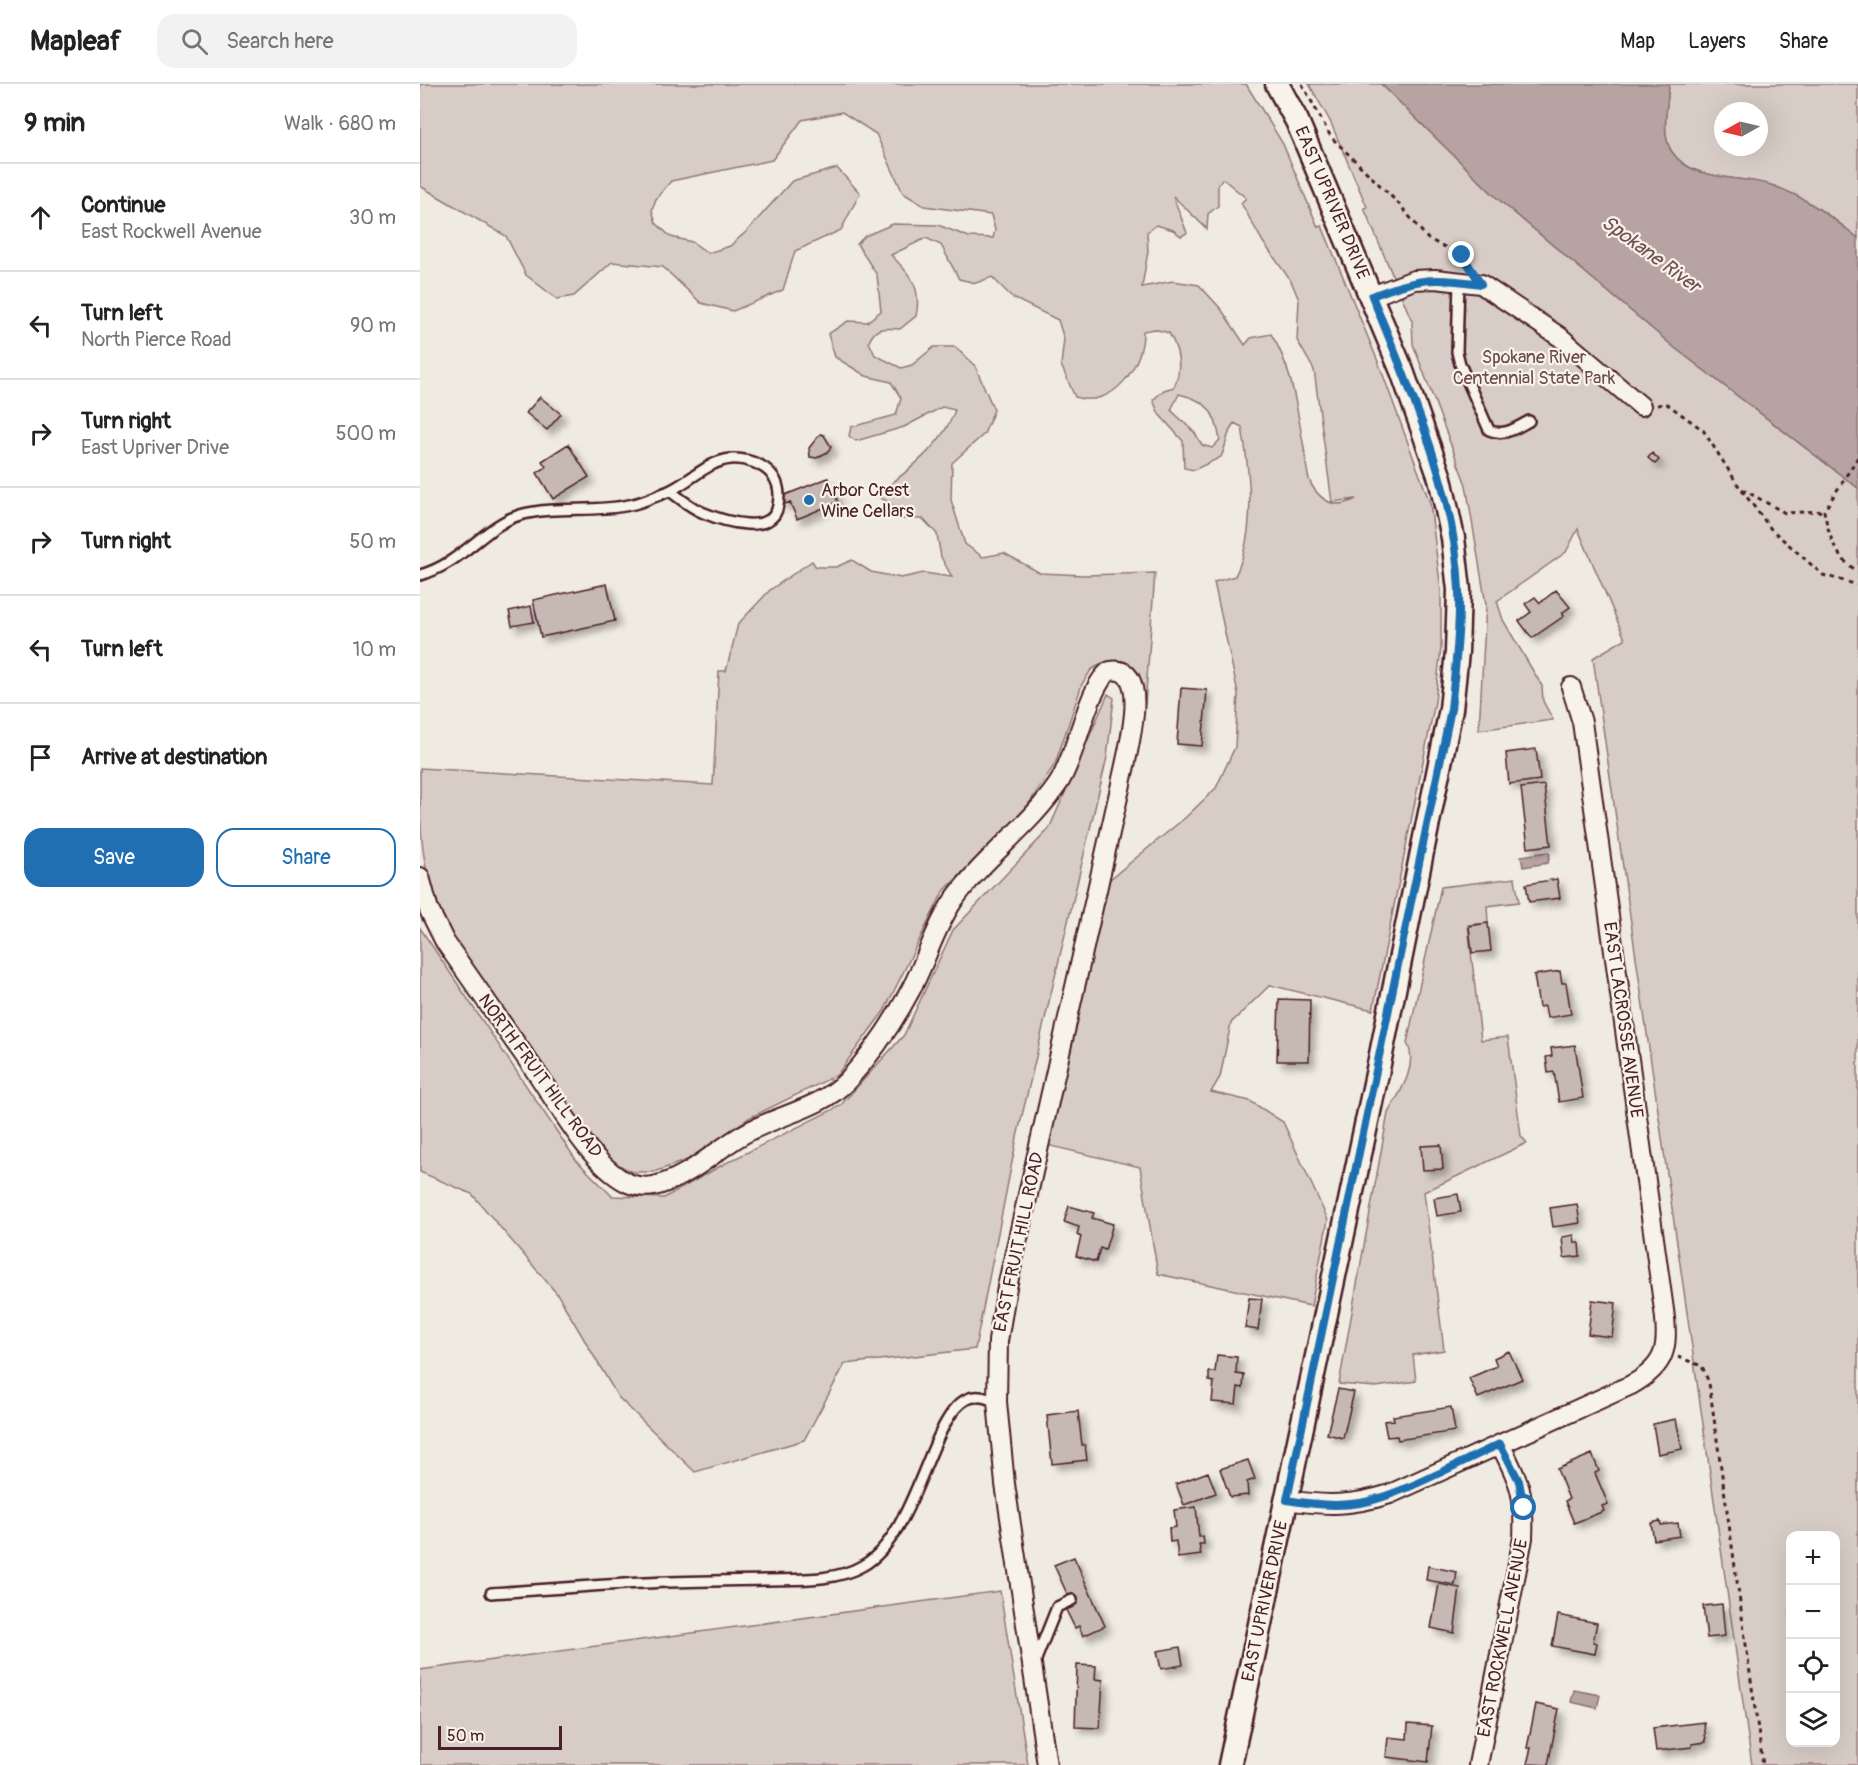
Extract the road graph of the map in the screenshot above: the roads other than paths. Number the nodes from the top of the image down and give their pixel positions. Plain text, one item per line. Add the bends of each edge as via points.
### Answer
1 (1277, 84) edge
2 (1459, 281) junction
3 (1372, 296) junction
4 (1641, 406) road end
5 (1529, 421) dead end
6 (670, 490) junction
7 (420, 575) edge
8 (1571, 687) dead end
9 (1132, 725) joint
10 (420, 877) edge
11 (997, 1402) junction
12 (1500, 1444) junction
13 (1287, 1500) junction
14 (491, 1593) dead end
15 (1072, 1600) dead end
16 (1033, 1667) junction
17 (1047, 1765) edge
18 (1230, 1765) edge
19 (1478, 1765) edge

1 - 3 street, EAST UPRIVER DRIVE via 1298,121
2 - 3 street via 1414,280
2 - 4 street via 1481,284 1560,337
2 - 5 lane via 1459,358 1489,430 1508,432
3 - 13 street, EAST UPRIVER DRIVE via 1440,478 1454,538 1459,590 1457,652 1451,709
6 - 6 lane via 713,465 739,459 771,473 779,505 776,514 765,523 740,523 704,513
6 - 7 lane via 628,506 520,515 499,525 454,561
8 - 12 street, EAST LACROSSE AVENUE via 1582,722 1666,1323 1664,1354 1653,1371 1637,1381
9 - 10 street, NORTH FRUIT HILL ROAD via 1134,686 1123,670 1110,671 1096,685 1062,779 1040,811 953,900 910,991 869,1055 844,1084 824,1099 745,1133 681,1176 646,1188 630,1184 608,1170 582,1139 445,942 429,910
9 - 11 street, EAST FRUIT HILL ROAD via 1007,1287 998,1341
11 - 14 lane via 980,1396 969,1398 949,1416 913,1500 889,1541 862,1567 815,1579 646,1582
11 - 16 street, EAST FRUIT HILL ROAD via 1005,1484
12 - 13 street via 1362,1503 1325,1506
12 - 19 street, EAST ROCKWELL AVENUE via 1519,1481 1524,1508 1523,1538
13 - 18 street, EAST UPRIVER DRIVE
15 - 16 lane via 1057,1607
16 - 17 street, EAST FRUIT HILL ROAD

